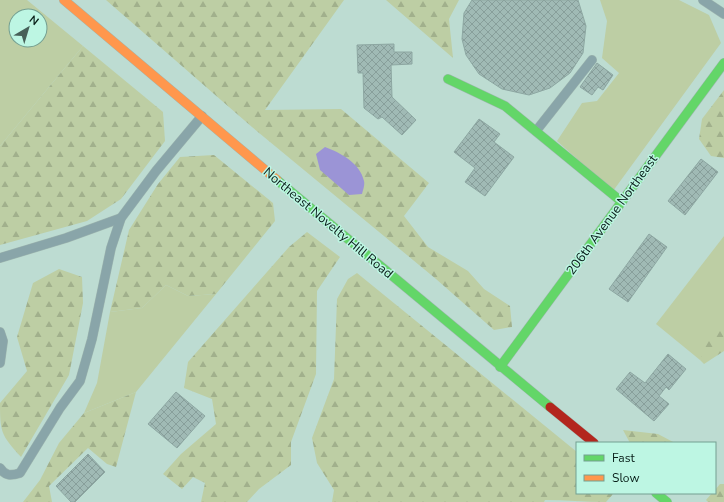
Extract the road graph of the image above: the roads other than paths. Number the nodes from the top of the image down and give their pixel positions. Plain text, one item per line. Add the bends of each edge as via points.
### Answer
1 (64, 0) edge
2 (703, 0) edge
3 (724, 14) edge
4 (592, 60) dead end
5 (724, 63) edge
6 (448, 79) dead end
7 (202, 116) junction
8 (536, 131) junction
9 (622, 202) junction
10 (121, 218) junction
11 (0, 258) edge
12 (0, 332) edge
13 (0, 362) edge
14 (500, 367) junction
15 (593, 442) edge
16 (0, 468) edge
17 (657, 494) edge
18 (667, 502) edge

1 - 7 main road, Northeast Novelty Hill Road
2 - 3 lane
4 - 8 lane
5 - 9 main road, 206th Avenue Northeast
6 - 8 main road via 505,106
7 - 10 lane
7 - 14 main road, Northeast Novelty Hill Road
8 - 9 main road
9 - 14 main road, 206th Avenue Northeast
10 - 11 lane
10 - 16 lane via 111,248 92,339 80,381 60,408 20,473 12,476 3,473
12 - 13 lane via 3,341
14 - 15 main road, Northeast Novelty Hill Road
17 - 18 main road

